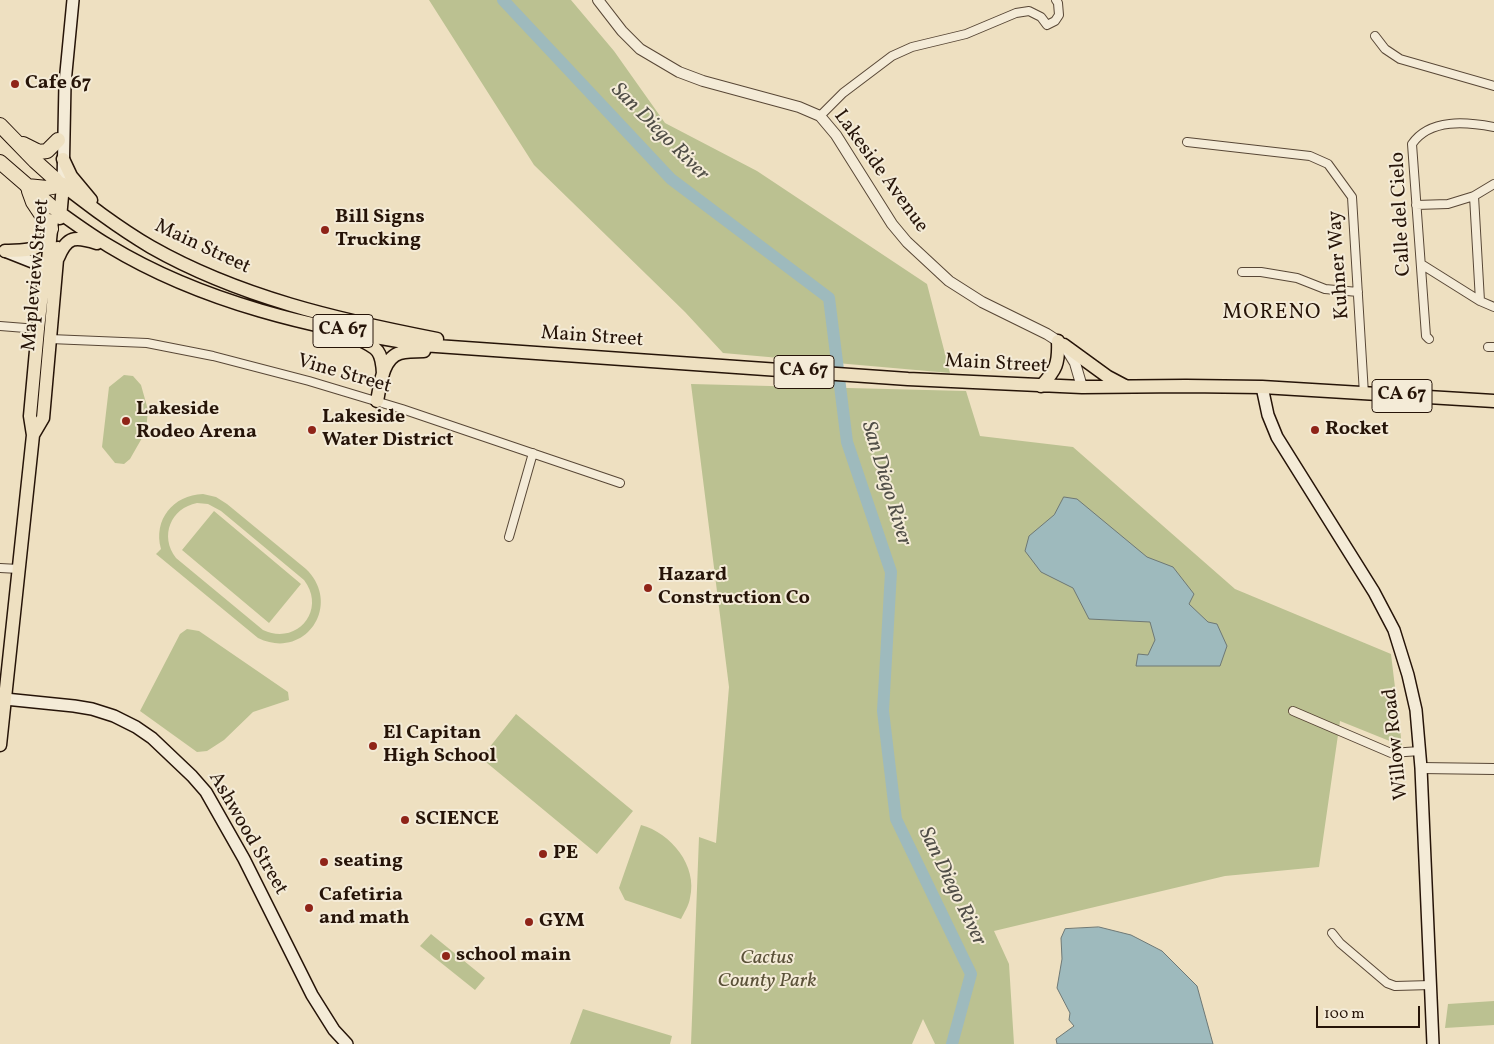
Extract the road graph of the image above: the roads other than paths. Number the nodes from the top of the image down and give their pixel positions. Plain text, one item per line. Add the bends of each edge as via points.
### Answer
1 (73, 0) edge
2 (598, 0) edge
3 (1056, 0) edge
4 (1375, 36) dead end
5 (1494, 86) edge
6 (63, 115) junction
7 (820, 116) junction
8 (0, 125) edge
9 (1494, 127) edge
10 (12, 138) junction
11 (58, 140) junction
12 (1187, 142) dead end
13 (63, 159) junction
14 (0, 162) edge
15 (57, 184) junction
16 (1494, 184) edge
17 (26, 186) junction
18 (1474, 196) junction
19 (1416, 205) junction
20 (58, 208) junction
21 (94, 209) junction
22 (51, 232) junction
23 (109, 246) junction
24 (3, 250) edge
25 (1420, 264) junction
26 (53, 267) junction
27 (1242, 272) dead end
28 (1358, 292) junction
29 (1480, 301) junction
30 (1494, 307) edge
31 (0, 326) edge
32 (38, 329) junction
33 (335, 329) junction
34 (1429, 339) dead end
35 (50, 340) junction
36 (1061, 343) junction
37 (496, 350) junction
38 (383, 374) junction
39 (1041, 386) junction
40 (1082, 387) junction
41 (1127, 387) junction
42 (1262, 387) junction
43 (1364, 394) junction
44 (377, 402) junction
45 (1494, 402) edge
46 (33, 435) junction
47 (533, 453) junction
48 (620, 484) dead end
49 (509, 538) dead end
50 (0, 568) edge
51 (19, 569) junction
52 (2, 699) edge
53 (1293, 710) dead end
54 (0, 745) edge
55 (1420, 752) junction
56 (1421, 768) junction
57 (1494, 769) edge
58 (1332, 933) dead end
59 (1431, 985) junction
60 (347, 1044) edge
61 (1433, 1044) edge

1 - 6 main road, Mapleview Street
2 - 7 street, Lakeside Avenue via 640,49 679,72
3 - 7 street via 1059,15 1048,25 1029,11 1016,13 966,34 912,47 892,56 843,93
4 - 5 street via 1385,49 1400,58
6 - 11 main road, Mapleview Street
6 - 13 main road, Mapleview Street
7 - 36 street, Lakeside Avenue via 836,135 892,224 923,258 982,302
8 - 10 highway, CA 67
9 - 19 street, Calle del Cielo via 1468,122 1448,124 1416,138 1412,144
10 - 11 highway via 39,152 47,151
10 - 15 highway, CA 67
11 - 15 main road, Mapleview Street
12 - 28 street, Kuhner Way via 1294,153 1328,164 1352,197
13 - 15 main road, Mapleview Street
13 - 21 main road
14 - 17 highway, CA 67
15 - 17 highway
15 - 20 main road, Mapleview Street
15 - 21 main road, Main Street / CA 67
16 - 18 street
17 - 20 highway, CA 67
17 - 22 highway
18 - 19 street via 1448,204
18 - 29 street
19 - 25 street, Calle del Cielo
20 - 21 main road via 70,204
20 - 22 main road, Mapleview Street
20 - 23 main road, Main Street / CA 67
20 - 26 main road, Mapleview Street
21 - 37 main road, Main Street / CA 67 via 167,255 263,296 374,327
22 - 24 main road via 40,246 33,249
22 - 26 main road, Mapleview Street
23 - 26 main road via 80,239 69,240
23 - 33 main road, Main Street / CA 67 via 196,288 291,319
24 - 26 main road
25 - 29 street
25 - 34 street, Calle del Cielo via 1426,336
26 - 32 main road, Mapleview Street
26 - 35 main road, Mapleview Street
27 - 28 street via 1269,273 1297,278 1325,289
28 - 43 street, Kuhner Way
29 - 30 street
31 - 32 street
32 - 46 main road, Mapleview Street via 30,416
33 - 37 main road, Main Street / CA 67 via 422,345
33 - 38 main road via 376,348 383,361
35 - 44 street, Vine Street via 147,343 213,356
35 - 46 main road, Mapleview Street via 43,418
36 - 39 main road via 1056,367
36 - 40 street, Lakeside Avenue via 1075,363
36 - 41 main road
37 - 38 main road via 400,353 394,355
37 - 39 main road, Main Street / CA 67
38 - 44 main road
39 - 40 main road, Main Street / CA 67
40 - 41 main road, Main Street / CA 67
41 - 42 main road, Main Street / CA 67
42 - 43 main road, Main Street / CA 67
42 - 55 main road, Willow Road via 1277,437 1374,592 1394,630 1416,710
43 - 45 main road, Main Street / CA 67
44 - 47 street, Vine Street
46 - 51 main road, Mapleview Street
47 - 48 street, Vine Street
47 - 49 street
50 - 51 street
51 - 52 main road, Mapleview Street
52 - 54 main road, Mapleview Street
52 - 60 main road, Ashwood Street via 74,706 114,716 152,738 192,776 206,792 244,859 312,995
53 - 55 street via 1391,753
55 - 56 main road, Willow Road
56 - 57 street
56 - 59 main road, Willow Road
58 - 59 street via 1387,983 1394,986
59 - 61 main road, Willow Road

